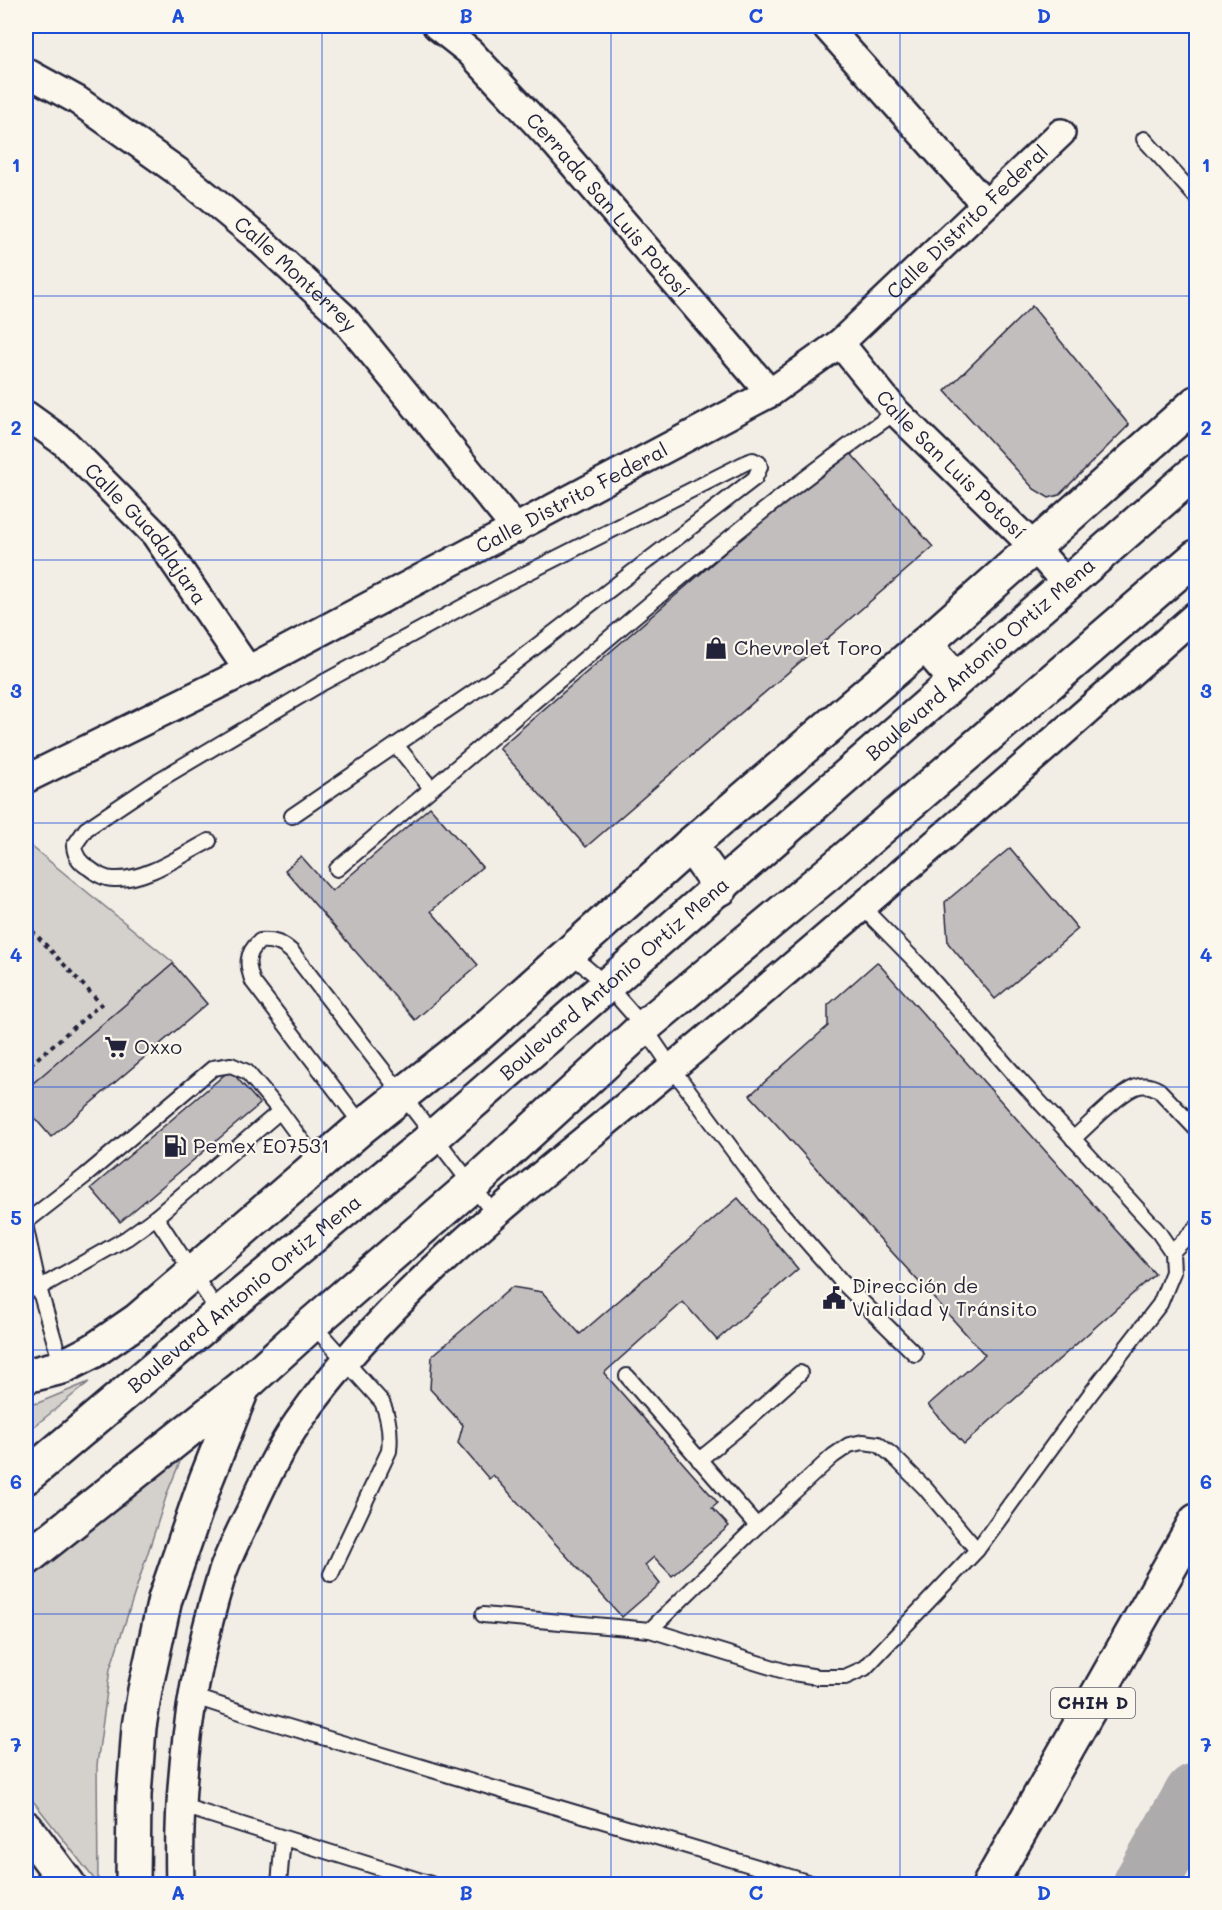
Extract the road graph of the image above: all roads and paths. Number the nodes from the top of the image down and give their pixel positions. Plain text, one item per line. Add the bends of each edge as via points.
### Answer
1 (437, 26) edge
2 (826, 26) edge
3 (26, 72) edge
4 (1060, 133) dead end
5 (1144, 140) dead end
6 (1197, 197) edge
7 (985, 204) junction
8 (840, 343) junction
9 (770, 393) junction
10 (1197, 403) edge
11 (896, 411) junction
12 (26, 415) edge
13 (1197, 471) edge
14 (516, 529) junction
15 (1034, 547) junction
16 (1197, 557) edge
17 (1066, 583) junction
18 (1197, 615) edge
19 (925, 644) junction
20 (248, 670) junction
21 (957, 680) junction
22 (396, 745) junction
23 (26, 779) edge
24 (431, 788) junction
25 (292, 816) dead end
26 (209, 841) dead end
27 (690, 845) junction
28 (338, 869) dead end
29 (721, 888) junction
30 (861, 906) junction
31 (26, 924) edge
32 (569, 953) junction
33 (608, 986) junction
34 (644, 1027) junction
35 (26, 1068) edge
36 (672, 1068) junction
37 (401, 1094) junction
38 (280, 1111) junction
39 (363, 1126) junction
40 (1197, 1129) edge
41 (433, 1137) junction
42 (1073, 1139) junction
43 (319, 1164) junction
44 (471, 1186) junction
45 (495, 1215) junction
46 (156, 1217) junction
47 (26, 1222) edge
48 (1197, 1228) edge
49 (26, 1229) edge
50 (1172, 1252) junction
51 (192, 1273) junction
52 (32, 1289) edge
53 (220, 1313) junction
54 (312, 1324) junction
55 (915, 1354) dead end
56 (347, 1360) junction
57 (62, 1367) junction
58 (800, 1373) dead end
59 (26, 1376) edge
60 (627, 1376) dead end
61 (244, 1386) junction
62 (699, 1460) junction
63 (26, 1477) edge
64 (1197, 1521) edge
65 (757, 1526) junction
66 (977, 1550) junction
67 (26, 1559) edge
68 (332, 1574) dead end
69 (483, 1615) dead end
70 (650, 1630) junction
71 (192, 1696) junction
72 (179, 1806) junction
73 (26, 1827) edge
74 (283, 1838) junction
75 (68, 1884) edge
76 (133, 1884) edge
77 (180, 1884) edge
78 (279, 1884) edge
79 (431, 1884) edge
80 (814, 1884) edge
81 (990, 1884) edge

1 - 9 street, Cerrada San Luis Potosí via 470,52 556,144
2 - 7 street
3 - 14 street, Calle Monterrey via 77,100 177,171 326,301
4 - 7 street, Calle Distrito Federal
5 - 6 lane
7 - 8 street, Calle Distrito Federal
8 - 9 street, Calle Distrito Federal
8 - 11 street, Calle San Luis Potosí
9 - 14 street, Calle Distrito Federal
10 - 15 main road
11 - 15 street, Calle San Luis Potosí
11 - 24 lane via 804,477
12 - 20 street, Calle Guadalajara via 65,443 155,534
13 - 17 main road, Boulevard Antonio Ortiz Mena
14 - 20 street, Calle Distrito Federal
15 - 17 street, Calle San Luis Potosí
15 - 19 main road
16 - 34 main road
17 - 21 main road, Boulevard Antonio Ortiz Mena
18 - 30 street
19 - 21 main road
19 - 27 main road
20 - 23 street, Calle Distrito Federal
21 - 29 main road, Boulevard Antonio Ortiz Mena
22 - 24 lane
22 - 25 lane
22 - 26 lane via 500,674 755,478 759,463 747,462 503,585 324,682 159,780 86,829 74,846 75,855 83,864 102,877 114,879 134,877
24 - 28 lane
27 - 29 main road
27 - 32 main road
29 - 33 main road, Boulevard Antonio Ortiz Mena
30 - 36 street
30 - 42 lane via 920,966
31 - 35 path via 101,1004
32 - 33 lane
32 - 37 main road via 479,1034
33 - 34 lane
33 - 41 main road, Boulevard Antonio Ortiz Mena
34 - 36 lane
34 - 44 main road
36 - 45 street
36 - 55 lane via 766,1195 842,1282
37 - 39 main road
37 - 39 lane via 292,952 283,944 260,941 249,954 253,982
37 - 41 lane
38 - 43 lane
38 - 46 lane
38 - 47 lane via 247,1072 231,1065 213,1068
39 - 43 main road
40 - 42 lane via 1159,1090 1138,1086
41 - 44 lane
41 - 53 main road, Boulevard Antonio Ortiz Mena
42 - 50 lane via 1157,1230
43 - 51 main road
44 - 45 lane
44 - 54 main road
45 - 56 street via 407,1294
46 - 51 lane
46 - 52 lane via 127,1238
48 - 50 lane
49 - 52 lane
50 - 66 lane via 1173,1272 1160,1304
51 - 53 lane
51 - 57 main road via 138,1320
52 - 57 lane
53 - 63 main road, Boulevard Antonio Ortiz Mena
54 - 56 lane
54 - 61 main road
56 - 68 lane via 382,1402 391,1438 389,1451
56 - 71 street via 297,1423 265,1477 223,1570
57 - 59 main road
58 - 62 lane
60 - 62 lane
61 - 67 main road
61 - 76 main road via 165,1599 139,1727
62 - 65 lane
64 - 81 main road, CHIH D
65 - 66 lane via 833,1456 849,1445 863,1442 878,1444 892,1455
65 - 70 lane
66 - 70 lane via 865,1668 845,1677 787,1672
69 - 70 lane
71 - 72 street
71 - 80 lane
72 - 74 lane
72 - 77 street
73 - 75 main road
74 - 78 lane
74 - 79 lane

